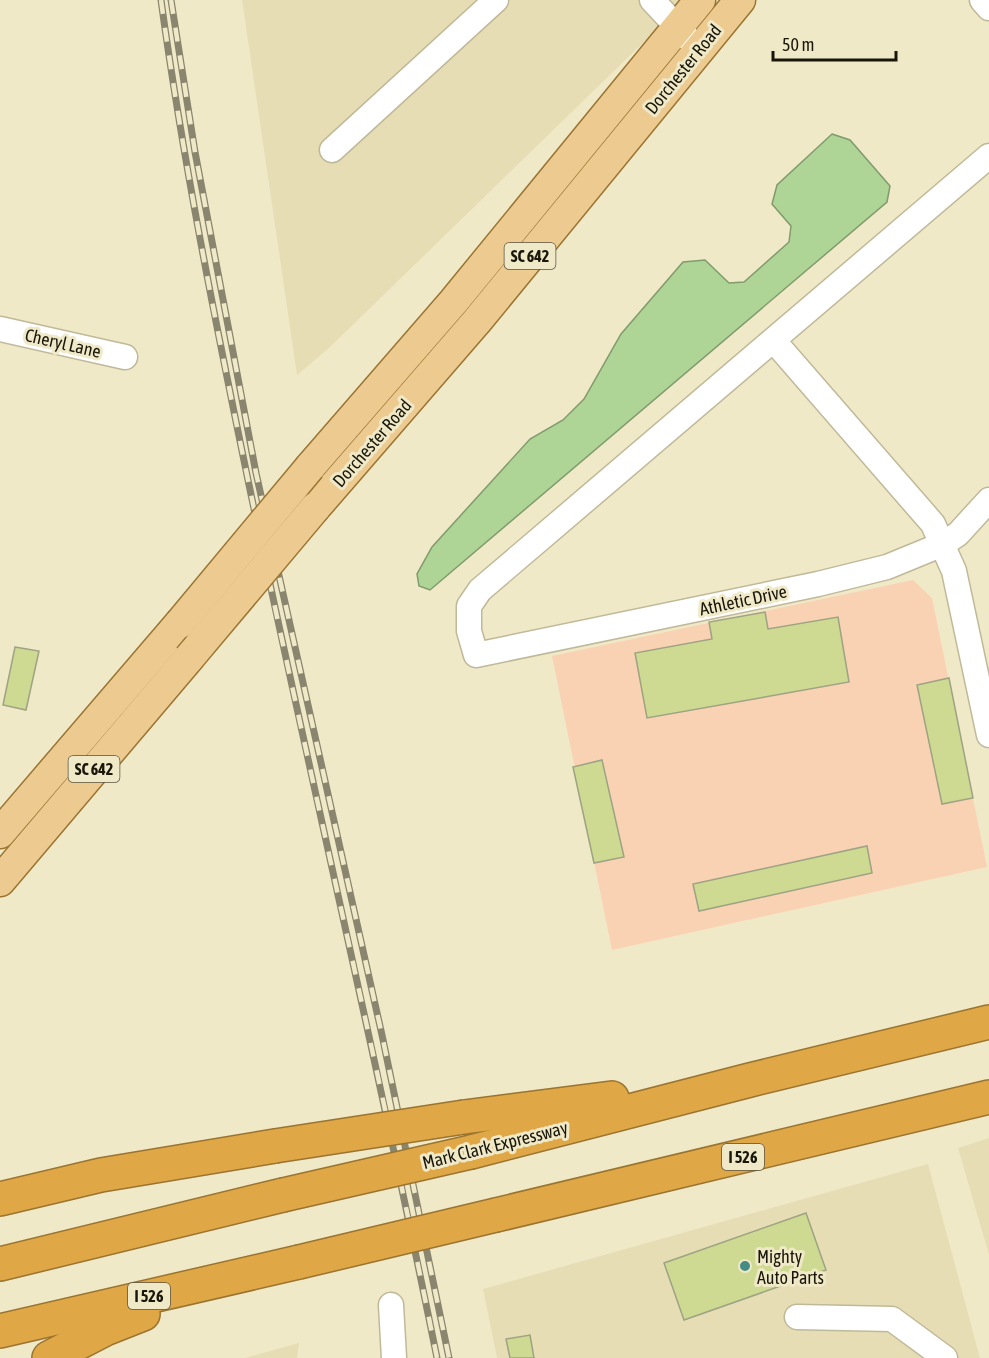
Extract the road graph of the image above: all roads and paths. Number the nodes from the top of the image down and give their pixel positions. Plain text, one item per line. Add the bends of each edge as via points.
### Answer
1 (496, 0) edge
2 (652, 0) edge
3 (700, 0) edge
4 (740, 0) edge
5 (982, 0) edge
6 (989, 8) edge
7 (677, 28) junction
8 (699, 50) junction
9 (332, 150) dead end
10 (989, 156) edge
11 (0, 329) edge
12 (774, 341) junction
13 (125, 357) dead end
14 (989, 500) edge
15 (943, 544) junction
16 (989, 735) edge
17 (0, 833) edge
18 (0, 881) edge
19 (989, 1022) edge
20 (750, 1080) junction
21 (989, 1097) edge
22 (0, 1199) edge
23 (299, 1262) junction
24 (0, 1264) edge
25 (391, 1305) dead end
26 (797, 1317) dead end
27 (0, 1331) edge
28 (49, 1358) edge
29 (394, 1358) edge
30 (945, 1358) edge

1 - 9 street
2 - 7 street
3 - 7 main road, Dorchester Road / SC 642
4 - 8 main road, Dorchester Road / SC 642
5 - 6 street
7 - 8 street
7 - 17 main road, Dorchester Road / SC 642, bridge via 454,301
8 - 18 main road, Dorchester Road / SC 642, bridge via 477,321
10 - 12 street
11 - 13 street, Cheryl Lane
12 - 15 street via 933,524
12 - 15 street, Athletic Drive via 480,590 469,606 469,631 476,655 818,584 887,567
14 - 15 street, Athletic Drive via 958,534
15 - 16 street via 964,612
19 - 20 highway, Mark Clark Expressway
20 - 22 highway, bridge via 275,1146 101,1175
20 - 24 highway, Mark Clark Expressway, bridge via 471,1152
21 - 23 highway, I 526, bridge
23 - 27 highway, I 526
23 - 28 highway via 157,1309 105,1329
25 - 29 street
26 - 30 street via 892,1319

